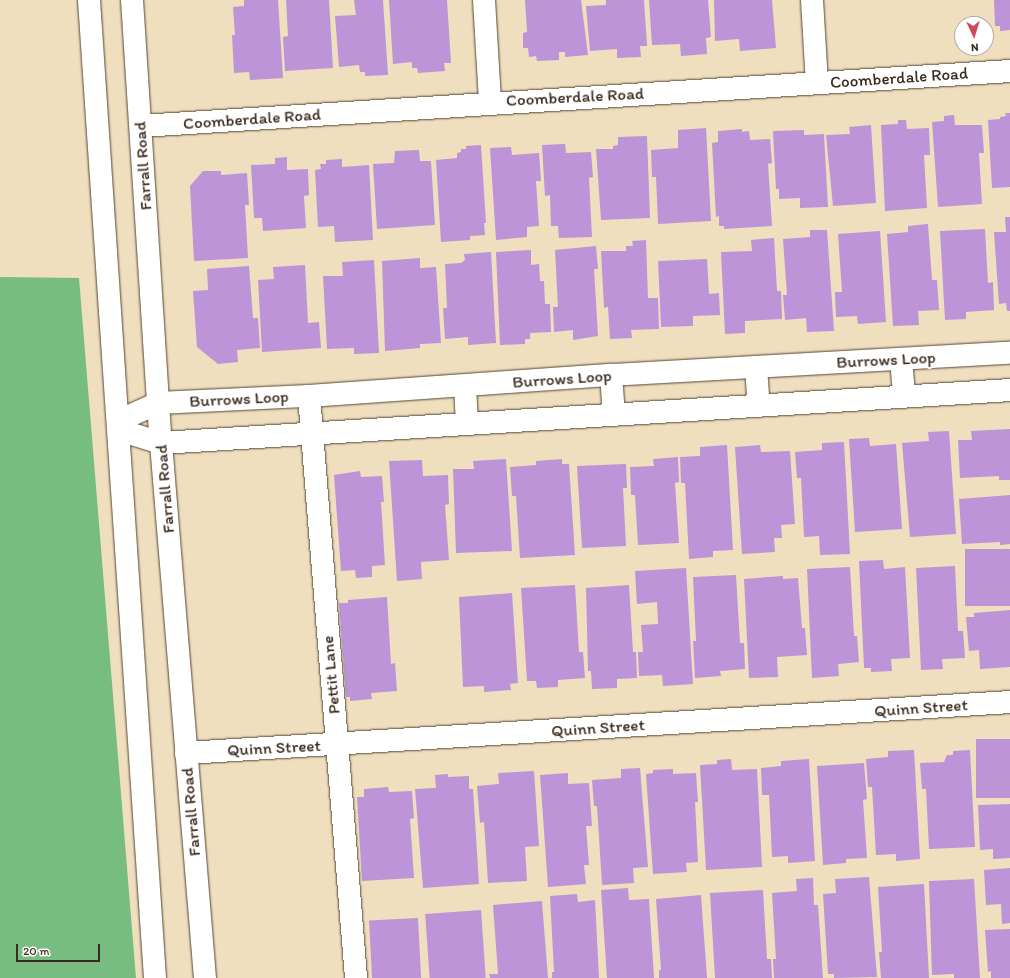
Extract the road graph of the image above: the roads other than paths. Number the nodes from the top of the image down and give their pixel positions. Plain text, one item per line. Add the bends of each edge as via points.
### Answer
1 (89, 0) edge
2 (484, 0) edge
3 (812, 0) edge
4 (135, 2) edge
5 (1010, 71) edge
6 (817, 83) junction
7 (490, 102) junction
8 (141, 126) junction
9 (1010, 353) edge
10 (901, 359) junction
11 (756, 367) junction
12 (611, 375) junction
13 (465, 386) junction
14 (1010, 390) edge
15 (309, 396) junction
16 (904, 396) junction
17 (158, 402) junction
18 (759, 406) junction
19 (614, 415) junction
20 (467, 423) junction
21 (119, 426) junction
22 (311, 433) junction
23 (161, 443) junction
24 (1010, 702) edge
25 (338, 744) junction
26 (186, 753) junction
27 (155, 978) edge
28 (205, 978) edge
29 (356, 978) edge

1 - 21 street
2 - 7 street
3 - 6 street
4 - 8 street, Farrall Road
5 - 6 street, Coomberdale Road
6 - 7 street, Coomberdale Road
7 - 8 street, Coomberdale Road
8 - 17 street, Farrall Road
9 - 10 street, Burrows Loop
10 - 11 street, Burrows Loop
10 - 16 street
11 - 12 street, Burrows Loop
11 - 18 street
12 - 13 street, Burrows Loop
12 - 19 street
13 - 15 street, Burrows Loop
13 - 20 street
14 - 16 street
15 - 17 street, Burrows Loop
15 - 22 street, Pettit Lane
16 - 18 street
17 - 21 street, Burrows Loop
17 - 23 street, Farrall Road
18 - 19 street
19 - 20 street
20 - 22 street
21 - 23 street
21 - 27 street
22 - 23 street
22 - 25 street, Pettit Lane
23 - 26 street, Farrall Road
24 - 25 street, Quinn Street
25 - 26 street, Quinn Street
25 - 29 street, Pettit Lane
26 - 28 street, Farrall Road

